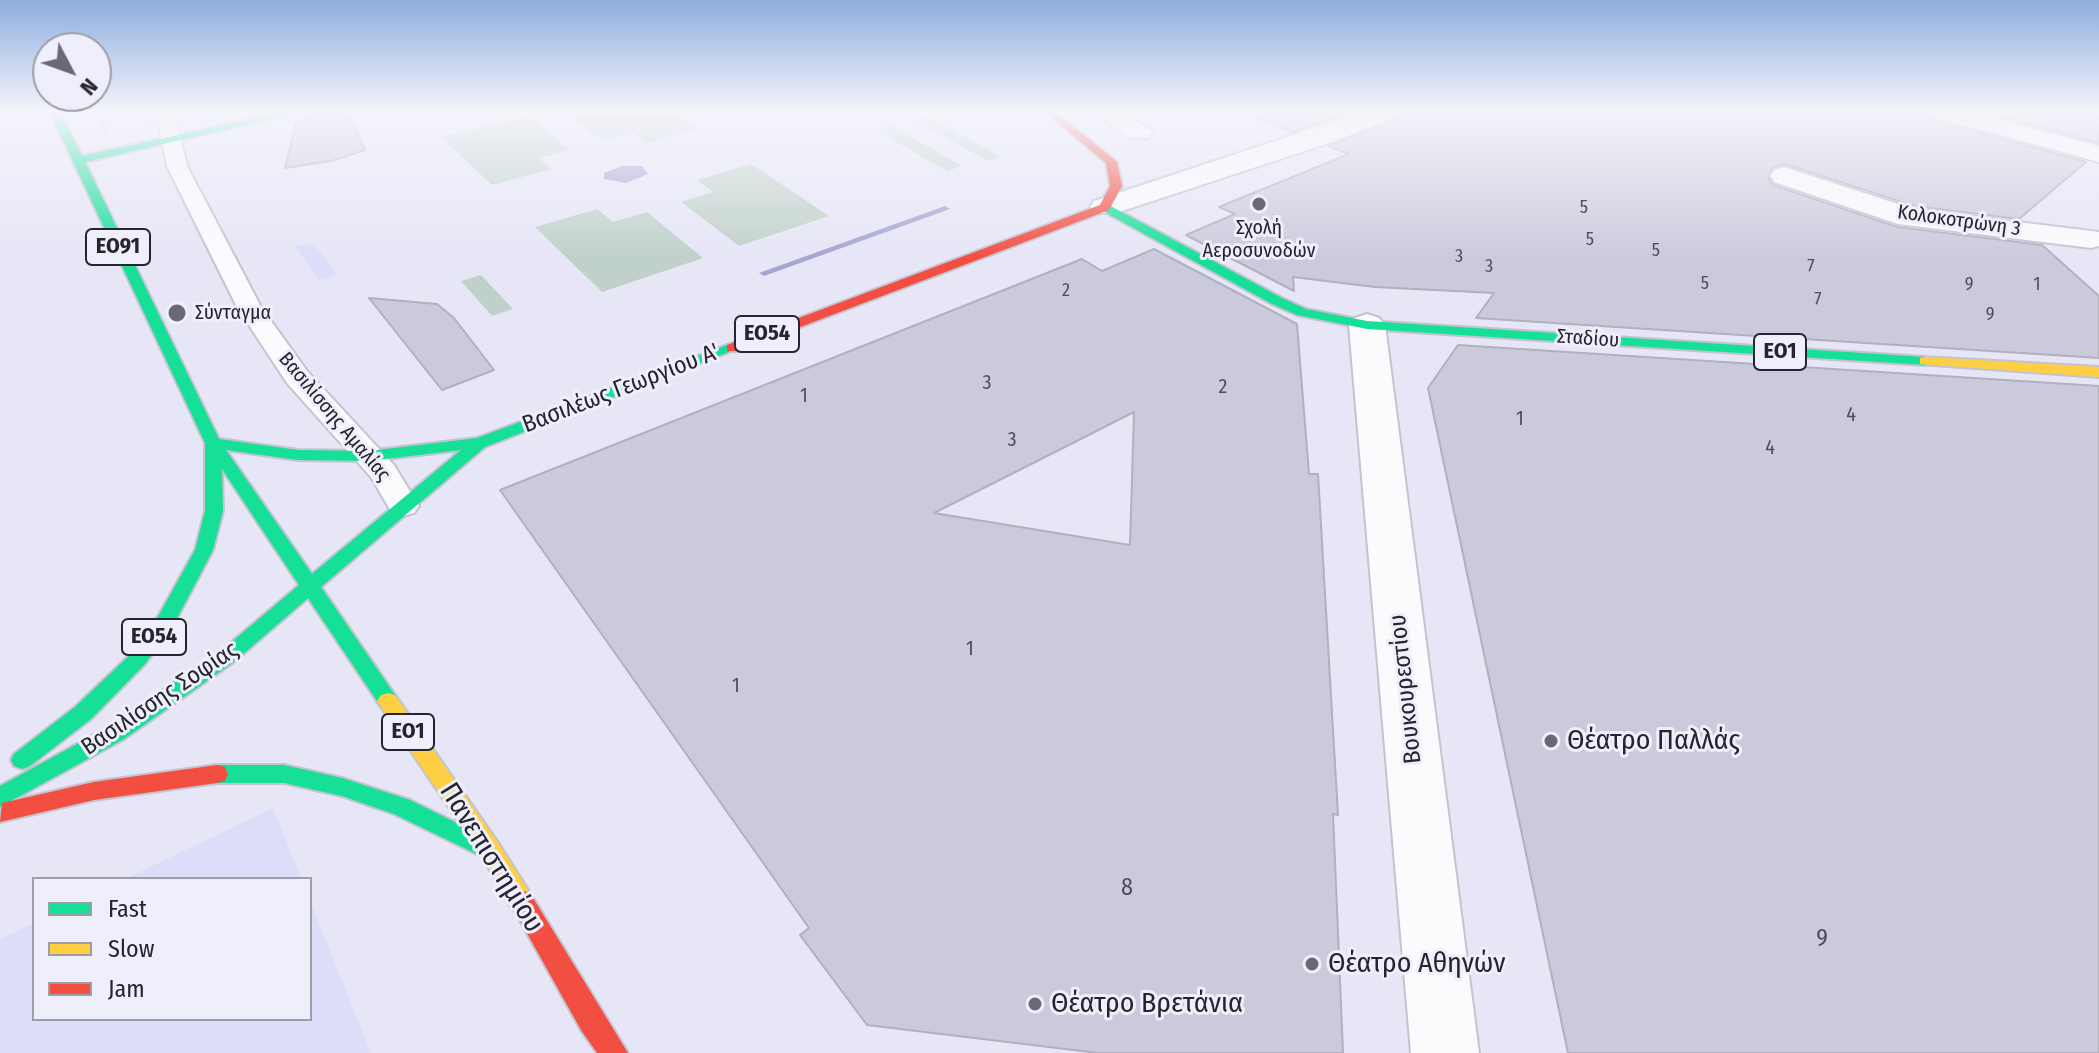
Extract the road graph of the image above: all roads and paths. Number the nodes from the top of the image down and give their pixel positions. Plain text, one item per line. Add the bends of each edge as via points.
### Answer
1 (79, 161) edge
2 (176, 161) edge
3 (1110, 161) edge
4 (1246, 161) edge
5 (1784, 176) dead end
6 (1105, 207) junction
7 (2096, 236) edge
8 (1367, 325) junction
9 (2099, 372) edge
10 (213, 443) junction
11 (479, 443) junction
12 (369, 456) junction
13 (403, 506) junction
14 (309, 586) junction
15 (0, 776) edge
16 (0, 797) edge
17 (0, 814) edge
18 (491, 851) junction
19 (614, 1053) edge
20 (1445, 1053) edge

1 - 10 main road, ΕΟ91
2 - 12 lane, Βασιλίσσης Αμαλίας via 262,328 327,414
3 - 6 main road via 1116,186
4 - 6 street
5 - 7 street, Κολοκοτρώνη 3 via 1909,218
6 - 8 main road, Σταδίου / ΕΟ1 via 1277,301 1302,312
6 - 11 main road, Βασιλέως Γεωργίου Α' / ΕΟ54
8 - 9 main road, Σταδίου / ΕΟ1
8 - 20 street, Βουκουρεστίου
10 - 12 main road via 298,455
10 - 14 main road, ΕΟ91
10 - 15 main road, ΕΟ54 via 214,511 204,550 167,619 138,659 83,713
11 - 12 main road
11 - 13 main road, Βασιλέως Γεωργίου Α' / ΕΟ54
12 - 13 lane, Βασιλίσσης Αμαλίας
13 - 14 main road, Βασιλέως Γεωργίου Α' / ΕΟ54
14 - 16 main road, Βασιλίσσης Σοφίας / ΕΟ54 via 176,694
14 - 18 main road, Πανεπιστημίου / ΕΟ1
17 - 18 main road via 165,779 284,774 402,807
18 - 19 main road, Πανεπιστημίου / ΕΟ1

